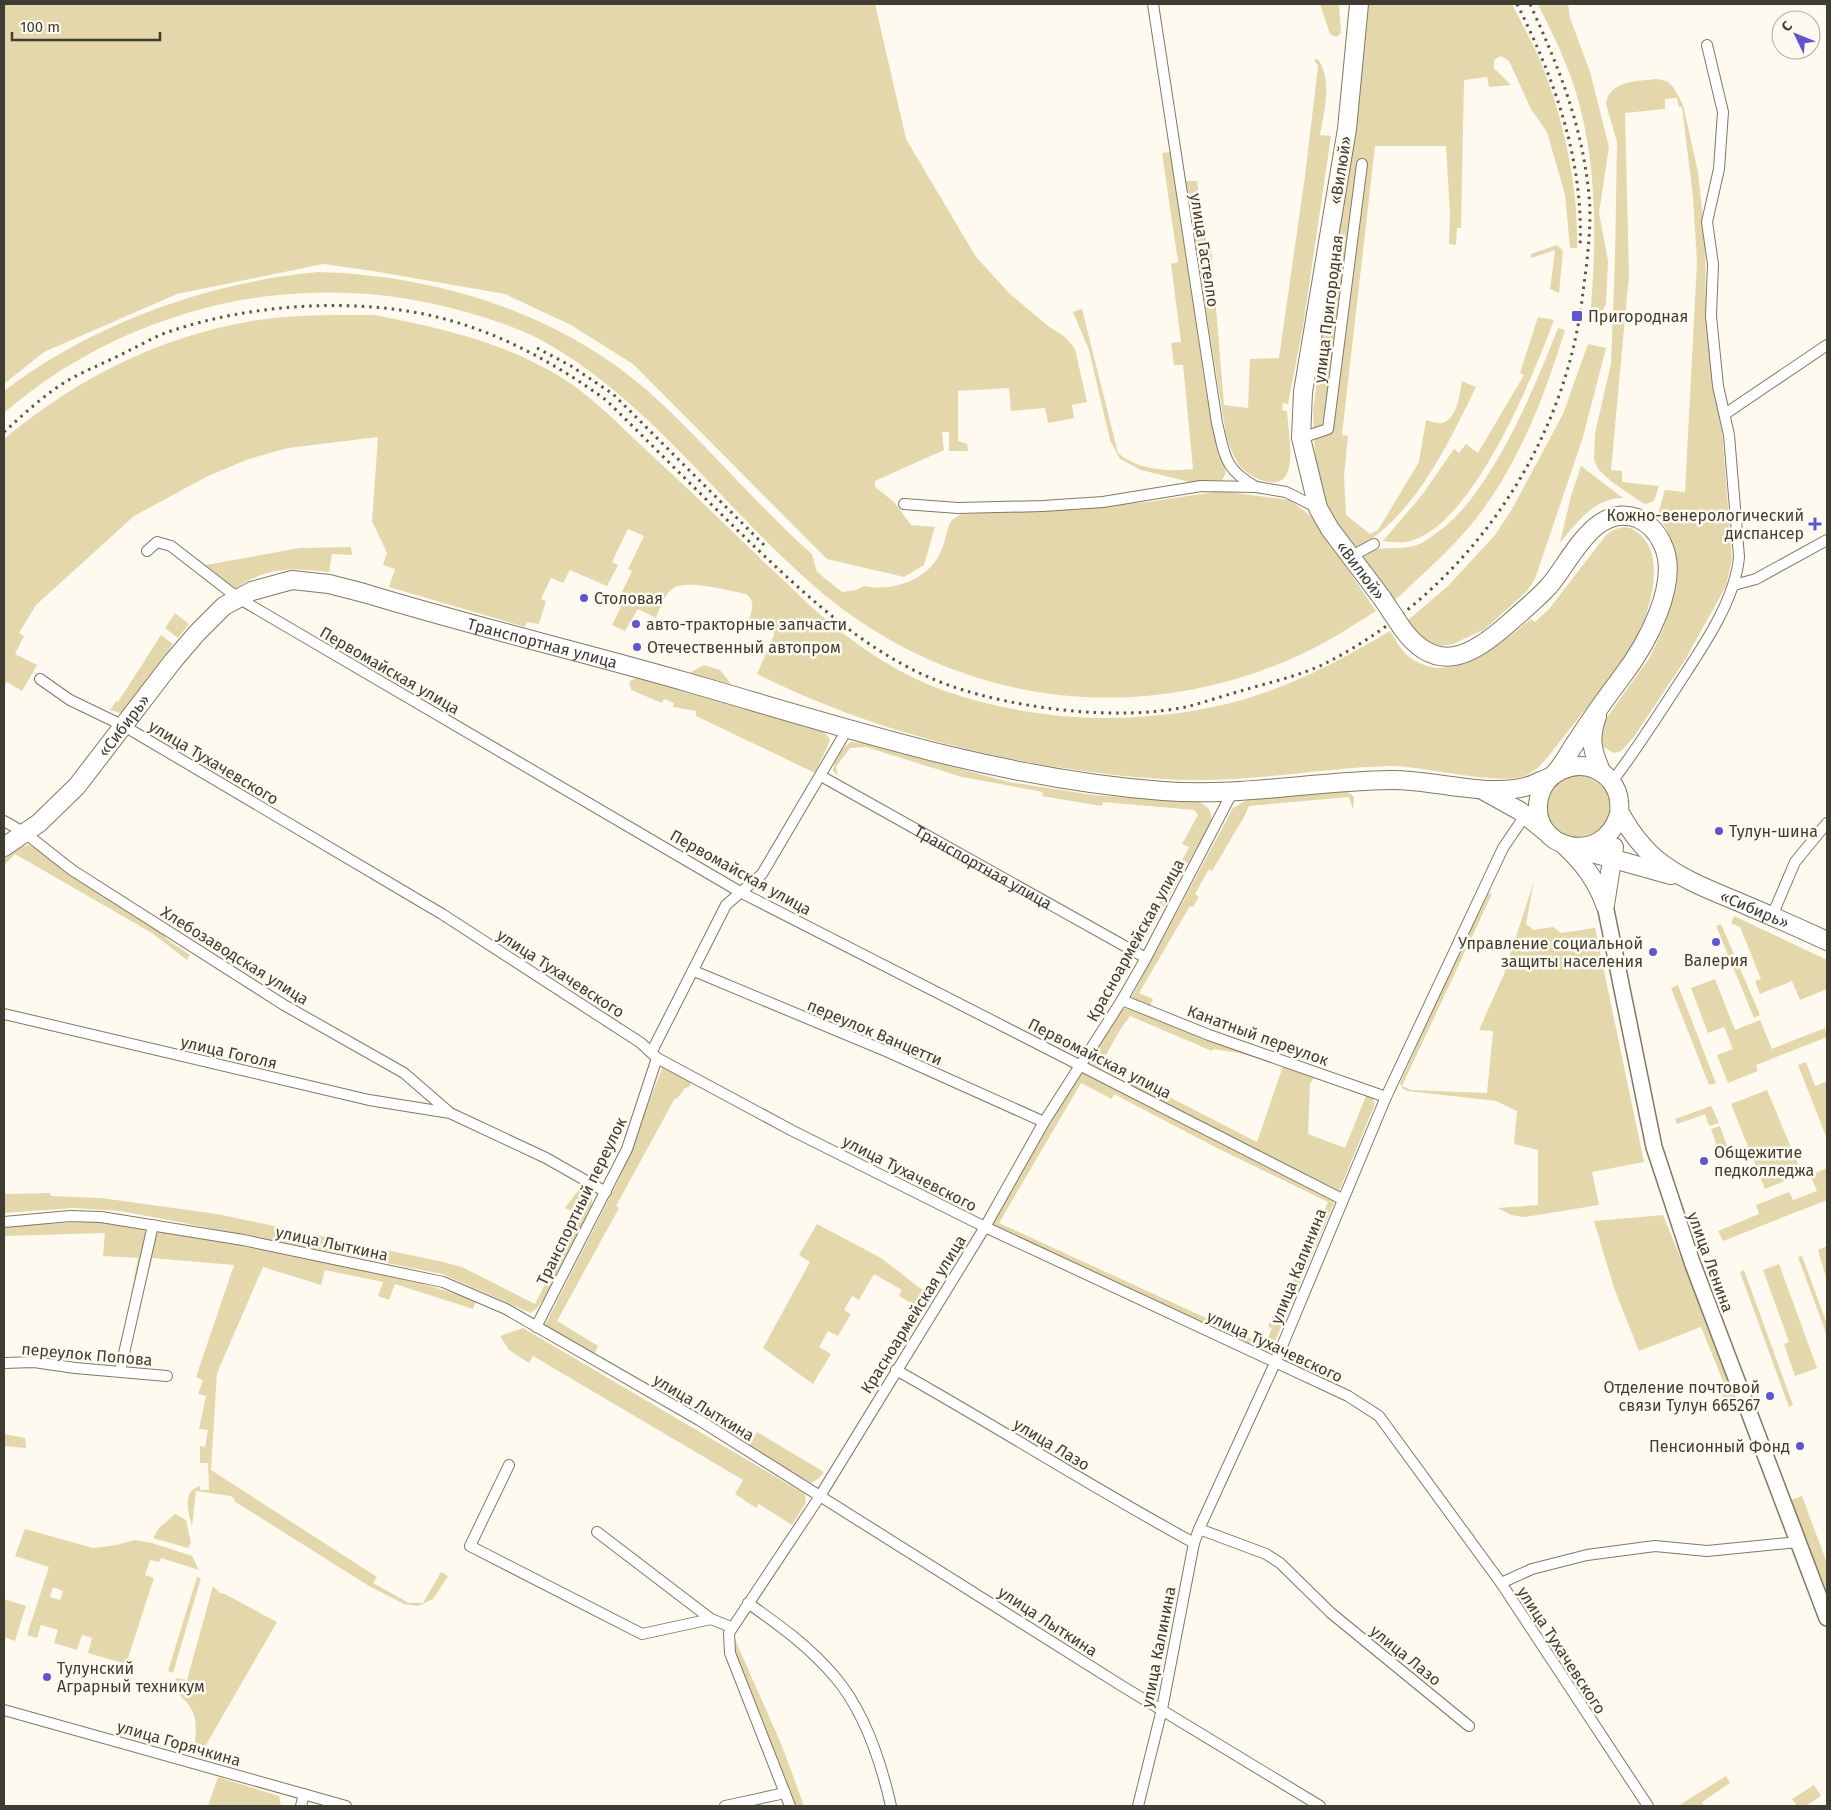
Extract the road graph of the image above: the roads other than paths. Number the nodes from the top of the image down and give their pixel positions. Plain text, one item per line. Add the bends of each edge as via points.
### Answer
1 (1153, 4) edge
2 (1347, 4) edge
3 (1359, 4) edge
4 (1354, 42) junction
5 (1707, 45) dead end
6 (1362, 164) dead end
7 (1827, 344) edge
8 (1725, 414) junction
9 (1301, 438) junction
10 (1256, 487) junction
11 (904, 504) dead end
12 (1318, 508) junction
13 (1827, 540) edge
14 (1374, 544) dead end
15 (147, 551) dead end
16 (1350, 557) junction
17 (1734, 585) junction
18 (238, 598) junction
19 (40, 679) dead end
20 (1603, 702) junction
21 (124, 726) junction
22 (848, 728) junction
23 (1554, 774) junction
24 (821, 776) junction
25 (1607, 778) junction
26 (1477, 788) junction
27 (1234, 791) junction
28 (1541, 792) junction
29 (1526, 815) junction
30 (1618, 818) junction
31 (4, 821) edge
32 (1827, 823) edge
33 (26, 833) junction
34 (1557, 840) junction
35 (4, 847) edge
36 (1613, 857) junction
37 (1683, 878) junction
38 (742, 893) junction
39 (1605, 905) junction
40 (1772, 916) junction
41 (1827, 942) edge
42 (1146, 958) junction
43 (694, 971) junction
44 (1122, 1000) junction
45 (4, 1014) edge
46 (655, 1055) junction
47 (1080, 1065) junction
48 (1386, 1097) junction
49 (450, 1113) junction
50 (1044, 1122) junction
51 (606, 1192) junction
52 (1342, 1199) junction
53 (4, 1222) edge
54 (153, 1225) junction
55 (984, 1227) junction
56 (536, 1327) junction
57 (4, 1363) edge
58 (1275, 1363) junction
59 (120, 1370) junction
60 (896, 1370) junction
61 (167, 1376) dead end
62 (509, 1465) dead end
63 (820, 1496) junction
64 (1199, 1529) junction
65 (597, 1532) dead end
66 (1798, 1542) junction
67 (1194, 1543) junction
68 (1501, 1584) junction
69 (748, 1602) junction
70 (711, 1618) junction
71 (1827, 1618) edge
72 (731, 1627) junction
73 (1162, 1709) junction
74 (4, 1710) edge
75 (1469, 1726) dead end
76 (304, 1794) junction
77 (785, 1794) junction
78 (300, 1806) edge
79 (346, 1806) edge
80 (725, 1806) edge
81 (790, 1806) edge
82 (891, 1806) edge
83 (1138, 1806) edge
84 (1320, 1806) edge
85 (1648, 1806) edge

1 - 10 street, улица Гастелло via 1217,423 1231,468
2 - 4 highway
3 - 4 highway, «Вилюй»
4 - 9 highway, «Вилюй» via 1347,130 1303,392
5 - 8 street via 1723,112 1719,169 1707,222 1713,264 1713,347
6 - 9 street, улица Пригородная via 1328,428
7 - 8 street
8 - 17 street via 1739,557
9 - 12 highway, «Вилюй»
10 - 11 street via 1201,486 1103,502 1043,506 958,508
10 - 12 street via 1286,492
12 - 16 highway, «Вилюй»
13 - 17 street via 1756,579
14 - 16 street
15 - 18 street, Первомайская улица via 157,542 171,546
16 - 20 highway, «Вилюй», bridge via 1413,641 1431,654 1445,658 1466,654 1489,640 1533,603 1601,522 1621,516 1635,518 1652,528 1663,545 1669,566 1666,584 1643,646
17 - 25 street via 1701,648 1632,757
18 - 21 highway, «Сибирь» via 224,606 197,633
18 - 22 highway, Транспортная улица via 266,586 292,580 329,584
18 - 38 street, Первомайская улица
19 - 21 street, улица Тухачевского via 70,700
20 - 23 highway
20 - 25 highway via 1592,732 1595,755
21 - 33 highway, «Сибирь» via 76,786
21 - 46 street, улица Тухачевского via 442,914
22 - 24 street, Транспортный переулок
22 - 27 highway, Транспортная улица via 919,750 1042,777 1164,791
23 - 25 highway, Транспортная улица via 1563,769 1588,766
23 - 26 highway, Транспортная улица via 1514,790
23 - 28 highway
24 - 38 street, Транспортный переулок via 762,874
24 - 42 street, Транспортная улица
25 - 30 highway via 1619,799
26 - 27 highway, Транспортная улица via 1402,780 1359,780
26 - 29 highway
27 - 42 street, Красноармейская улица
28 - 29 street, улица Калинина
28 - 34 highway via 1539,816
29 - 34 highway
29 - 48 street, улица Калинина via 1503,848
30 - 34 highway via 1610,834 1597,843 1577,847
30 - 36 highway
30 - 37 highway via 1644,847
31 - 33 street, Хлебозаводская улица
32 - 40 street via 1794,862
33 - 35 highway, «Сибирь»
33 - 49 street, Хлебозаводская улица via 72,870 284,1005 404,1073
34 - 36 highway
34 - 39 highway via 1588,870
36 - 37 highway
36 - 39 highway
37 - 40 highway, «Сибирь»
38 - 43 street, Транспортный переулок via 726,906
38 - 47 street, Первомайская улица
39 - 66 main road, улица Ленина via 1654,1147 1692,1262
40 - 41 highway, «Сибирь»
42 - 44 street, Красноармейская улица
43 - 46 street, Транспортный переулок
43 - 50 street, переулок Ванцетти
44 - 47 street, Красноармейская улица
44 - 48 street, Канатный переулок via 1209,1035
45 - 49 street, улица Гоголя via 369,1100
46 - 51 street, Транспортный переулок via 636,1128
46 - 55 street, улица Тухачевского via 748,1109
47 - 50 street, Красноармейская улица
47 - 52 street, Первомайская улица
48 - 52 street, улица Калинина
49 - 51 street via 546,1158
50 - 55 street, Красноармейская улица
51 - 56 street, Транспортный переулок
52 - 58 street, улица Калинина
53 - 54 street, улица Лыткина via 70,1216
54 - 56 street, улица Лыткина via 436,1280 506,1309
54 - 59 street
55 - 58 street, улица Тухачевского
55 - 60 street, Красноармейская улица
56 - 63 street, улица Лыткина via 699,1420
57 - 59 street, переулок Попова via 34,1362
58 - 64 street, улица Калинина
58 - 68 street, улица Тухачевского via 1348,1396 1378,1416
59 - 61 street, переулок Попова
60 - 63 street, Красноармейская улица
60 - 67 street, улица Лазо
62 - 70 street via 470,1546 642,1634
63 - 69 street, Красноармейская улица
63 - 73 street, улица Лыткина
64 - 67 street, улица Калинина
64 - 75 street, улица Лазо via 1266,1554 1280,1563 1331,1613
65 - 70 street
66 - 68 street via 1707,1551 1655,1546 1587,1554 1532,1569
66 - 71 main road, улица Ленина
67 - 73 street, улица Калинина
68 - 85 street, улица Тухачевского
69 - 72 street, Красноармейская улица
69 - 82 street via 797,1639 836,1677 854,1705 882,1767
70 - 72 street
72 - 77 street via 728,1639 730,1653
73 - 83 street, улица Калинина
73 - 84 street, улица Лыткина
74 - 76 street, улица Горячкина
76 - 78 street
76 - 79 street, улица Горячкина
77 - 80 street
77 - 81 street

